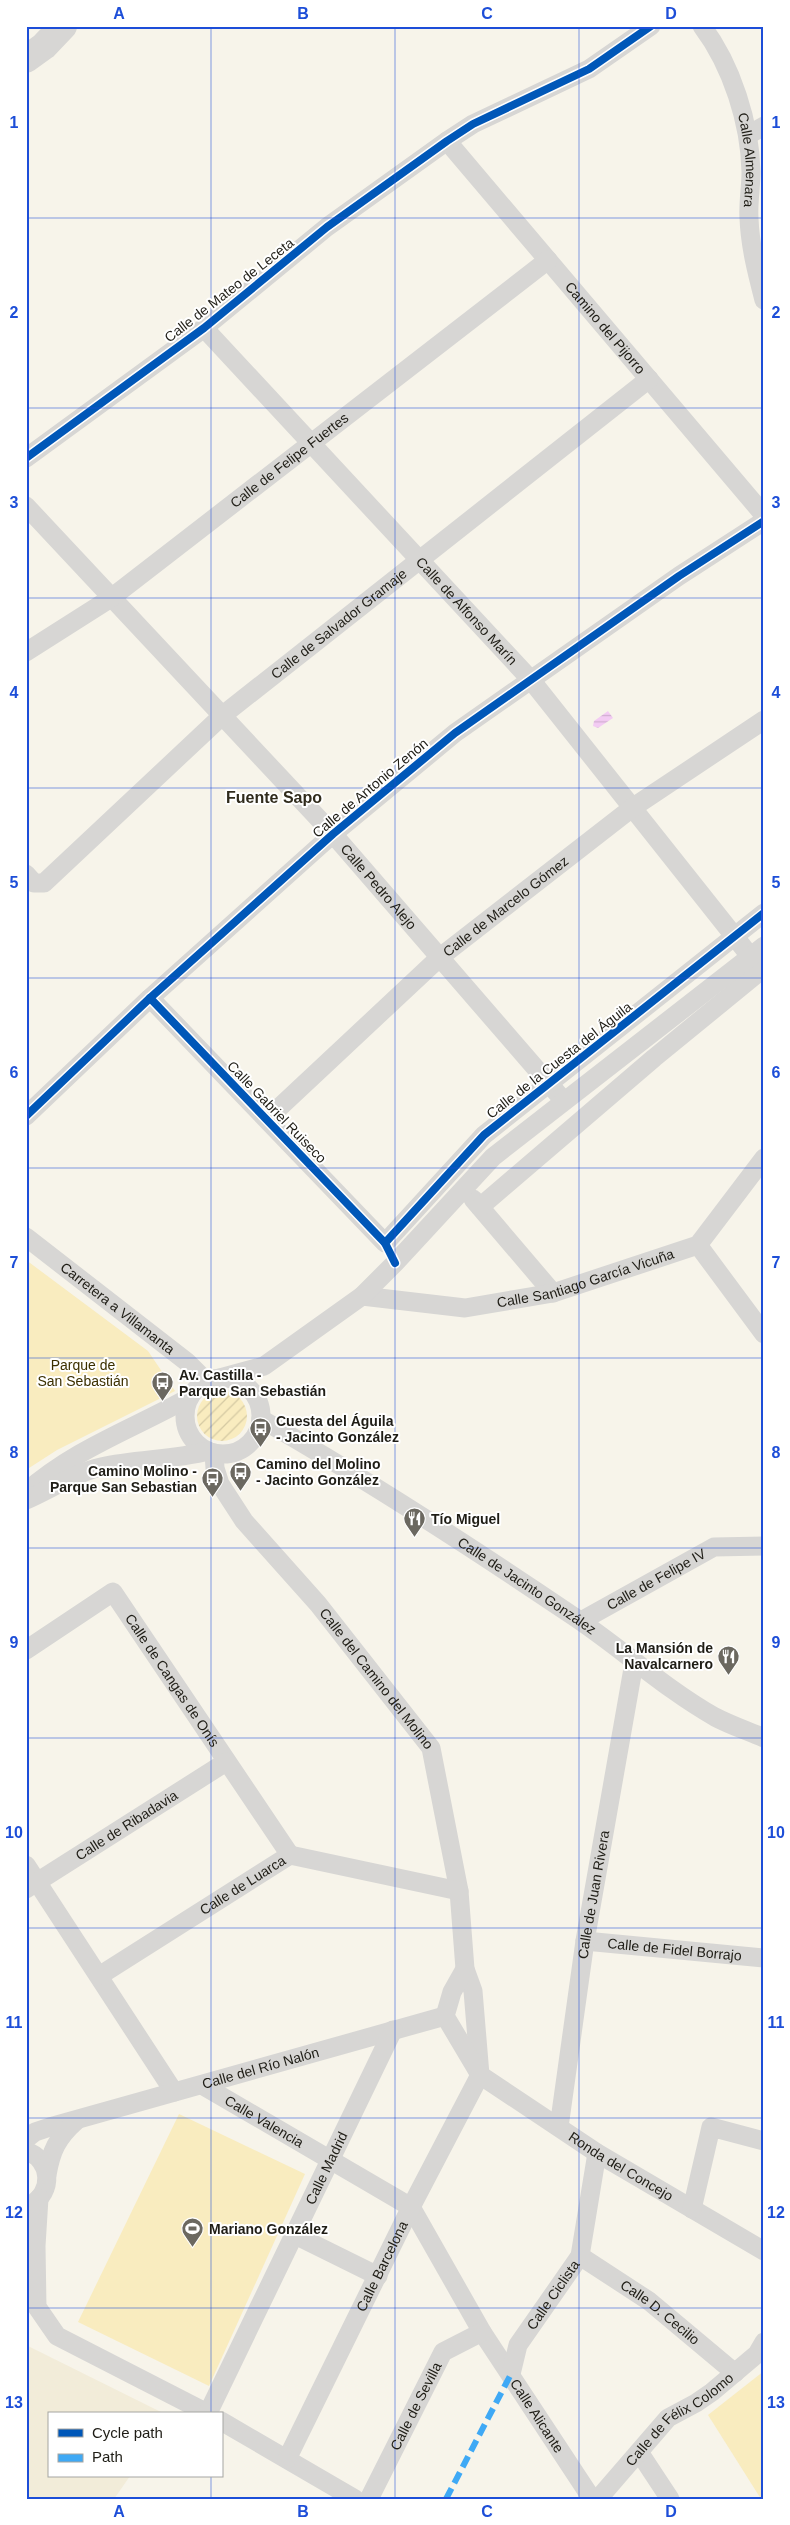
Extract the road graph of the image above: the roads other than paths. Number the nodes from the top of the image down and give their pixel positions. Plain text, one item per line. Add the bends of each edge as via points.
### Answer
1 (63, 26) edge
2 (651, 26) edge
3 (702, 26) edge
4 (26, 59) edge
5 (756, 131) edge
6 (447, 141) junction
7 (548, 260) junction
8 (764, 300) edge
9 (204, 328) junction
10 (649, 380) junction
11 (312, 444) junction
12 (26, 458) edge
13 (26, 506) edge
14 (764, 515) edge
15 (764, 521) edge
16 (420, 560) junction
17 (111, 598) junction
18 (26, 652) edge
19 (532, 680) junction
20 (222, 715) junction
21 (764, 720) edge
22 (632, 808) junction
23 (333, 834) junction
24 (26, 874) edge
25 (764, 913) edge
26 (733, 936) junction
27 (759, 957) edge
28 (439, 958) junction
29 (707, 988) junction
30 (150, 998) junction
31 (720, 1004) junction
32 (640, 1041) junction
33 (654, 1058) junction
34 (592, 1080) junction
35 (549, 1085) junction
36 (607, 1098) junction
37 (564, 1101) junction
38 (26, 1116) edge
39 (267, 1119) junction
40 (764, 1158) edge
41 (464, 1190) junction
42 (480, 1207) junction
43 (26, 1237) edge
44 (384, 1243) joint
45 (698, 1245) junction
46 (553, 1293) junction
47 (362, 1296) junction
48 (764, 1334) edge
49 (264, 1366) junction
50 (213, 1380) junction
51 (255, 1395) junction
52 (190, 1397) junction
53 (262, 1419) junction
54 (211, 1452) junction
55 (26, 1492) edge
56 (26, 1500) edge
57 (764, 1546) edge
58 (581, 1621) junction
59 (26, 1650) edge
60 (634, 1663) junction
61 (764, 1738) edge
62 (226, 1762) junction
63 (290, 1855) junction
64 (26, 1865) edge
65 (32, 1886) edge
66 (459, 1892) junction
67 (585, 1941) junction
68 (764, 1958) edge
69 (465, 1969) junction
70 (99, 1976) junction
71 (445, 2016) junction
72 (393, 2030) junction
73 (480, 2075) junction
74 (202, 2085) junction
75 (174, 2092) junction
76 (76, 2120) junction
77 (559, 2127) junction
78 (764, 2141) edge
79 (32, 2147) edge
80 (597, 2153) junction
81 (328, 2159) junction
82 (33, 2202) edge
83 (411, 2207) junction
84 (692, 2209) junction
85 (26, 2227) edge
86 (292, 2234) junction
87 (36, 2246) junction
88 (764, 2251) edge
89 (580, 2256) junction
90 (26, 2269) edge
91 (378, 2276) junction
92 (482, 2332) junction
93 (764, 2342) edge
94 (511, 2374) junction
95 (735, 2374) junction
96 (206, 2412) edge
97 (208, 2412) edge
98 (222, 2422) edge
99 (639, 2452) junction
100 (287, 2459) junction
101 (355, 2499) edge
102 (369, 2499) edge
103 (592, 2499) edge
104 (598, 2499) edge
105 (670, 2499) edge

1 - 4 highway
2 - 6 street, Calle de Mateo de Leceta via 589,69 473,124
3 - 5 street, Calle Almenara via 714,42
5 - 8 street, Calle Almenara via 750,227 753,256
6 - 7 street, Camino del Pijorro
6 - 9 street, Calle de Mateo de Leceta via 327,227
7 - 10 street, Camino del Pijorro
7 - 11 street, Calle de Felipe Fuertes
9 - 11 street, Calle de Alfonso Marín
9 - 12 street, Calle de Mateo de Leceta
10 - 14 street, Camino del Pijorro
10 - 16 street, Calle de Salvador Gramaje
11 - 16 street, Calle de Alfonso Marín
11 - 17 street, Calle de Felipe Fuertes
13 - 17 street, Calle Pedro Alejo
15 - 19 street, Calle de Antonio Zenón via 679,576
16 - 19 street, Calle de Alfonso Marín
16 - 20 street, Calle de Salvador Gramaje
17 - 18 street, Calle de Felipe Fuertes
17 - 20 street, Calle Pedro Alejo
19 - 22 street, Calle de Alfonso Marín
19 - 23 street, Calle de Antonio Zenón via 455,733
20 - 23 street, Calle Pedro Alejo
20 - 24 street, Calle de Salvador Gramaje via 44,883 34,883
21 - 22 street, Calle de Marcelo Gómez
22 - 26 street, Calle de Alfonso Marín
22 - 28 street, Calle de Marcelo Gómez
23 - 28 street, Calle Pedro Alejo
23 - 30 street, Calle de Antonio Zenón
25 - 26 street, Calle de la Cuesta del Águila
26 - 27 street, Calle de Alfonso Marín
26 - 35 street, Calle de la Cuesta del Águila
27 - 29 street
27 - 31 street
28 - 35 street, Calle Pedro Alejo
28 - 39 street, Calle de Marcelo Gómez
29 - 31 street
29 - 32 street
30 - 38 street, Calle de Antonio Zenón
30 - 39 street, Calle Gabriel Ruiseco
31 - 33 street
32 - 33 street
32 - 34 street
33 - 36 street
34 - 36 street
34 - 37 street
35 - 37 street, Calle Pedro Alejo
35 - 44 street, Calle de la Cuesta del Águila via 484,1135
36 - 42 street
37 - 41 street via 493,1157
39 - 44 street, Calle Gabriel Ruiseco
40 - 45 street
41 - 42 street
41 - 47 street
42 - 46 street
43 - 50 street, Carretera a Villamanta
45 - 46 street, Calle Santiago García Vicuña
45 - 48 street
46 - 47 street, Calle Santiago García Vicuña via 465,1308
47 - 49 street
49 - 50 street
49 - 51 street
50 - 51 street via 233,1379 246,1385
50 - 52 street
51 - 53 street
52 - 54 street via 186,1409 190,1434
52 - 55 street via 82,1451
53 - 54 street via 258,1433 244,1448 224,1454
53 - 58 street, Calle de Jacinto González via 368,1482
54 - 56 street via 99,1467
54 - 66 street, Calle del Camino del Molino via 220,1484 244,1521 318,1604 431,1748
57 - 58 street, Calle de Felipe IV via 714,1547
58 - 60 street, Calle de Jacinto González
59 - 62 street, Calle de Cangas de Onís via 112,1592
60 - 61 street, Calle de Jacinto González via 716,1718
60 - 67 street, Calle de Juan Rivera
62 - 63 street, Calle de Cangas de Onís
62 - 65 street, Calle de Ribadavia
63 - 66 street, Calle de Luarca
63 - 70 street, Calle de Luarca
64 - 65 street
65 - 70 street
66 - 69 street, Calle del Camino del Molino
67 - 68 street, Calle de Fidel Borrajo
67 - 77 street, Calle de Juan Rivera
69 - 71 street via 452,1992
69 - 73 street, Calle del Camino del Molino via 473,1991
70 - 75 street
71 - 72 street, Calle del Río Nalón
71 - 73 street
72 - 74 street, Calle del Río Nalón
72 - 81 street, Calle Madrid
73 - 77 street, Ronda del Concejo
73 - 83 street, Calle Barcelona
74 - 75 street, Calle del Río Nalón
74 - 81 street, Calle Valencia
75 - 76 street, Calle del Río Nalón
76 - 79 street, Calle del Río Nalón via 35,2132
76 - 79 street via 57,2140 50,2156
77 - 80 street, Ronda del Concejo
78 - 84 street via 711,2127
79 - 82 street via 47,2184
80 - 84 street, Ronda del Concejo
80 - 89 street, Calle Ciclista
81 - 83 street, Calle Valencia
81 - 86 street, Calle Madrid
82 - 87 street
83 - 91 street, Calle Barcelona
83 - 92 street
84 - 88 street, Ronda del Concejo
85 - 87 street
86 - 91 street
86 - 97 street, Calle Madrid
87 - 90 street
87 - 96 street via 37,2306 57,2336
89 - 94 street, Calle Ciclista via 518,2345
89 - 95 street, Calle D. Cecilio via 649,2301
91 - 100 street, Calle Barcelona
92 - 94 street, Calle Alicante
92 - 102 street, Calle de Sevilla via 443,2352
93 - 95 street, Calle de Félix Colomo via 757,2354
94 - 103 street, Calle Alicante
95 - 99 street, Calle de Félix Colomo via 696,2404 668,2418
98 - 100 street
99 - 104 street, Calle de Félix Colomo
99 - 105 street
100 - 101 street

